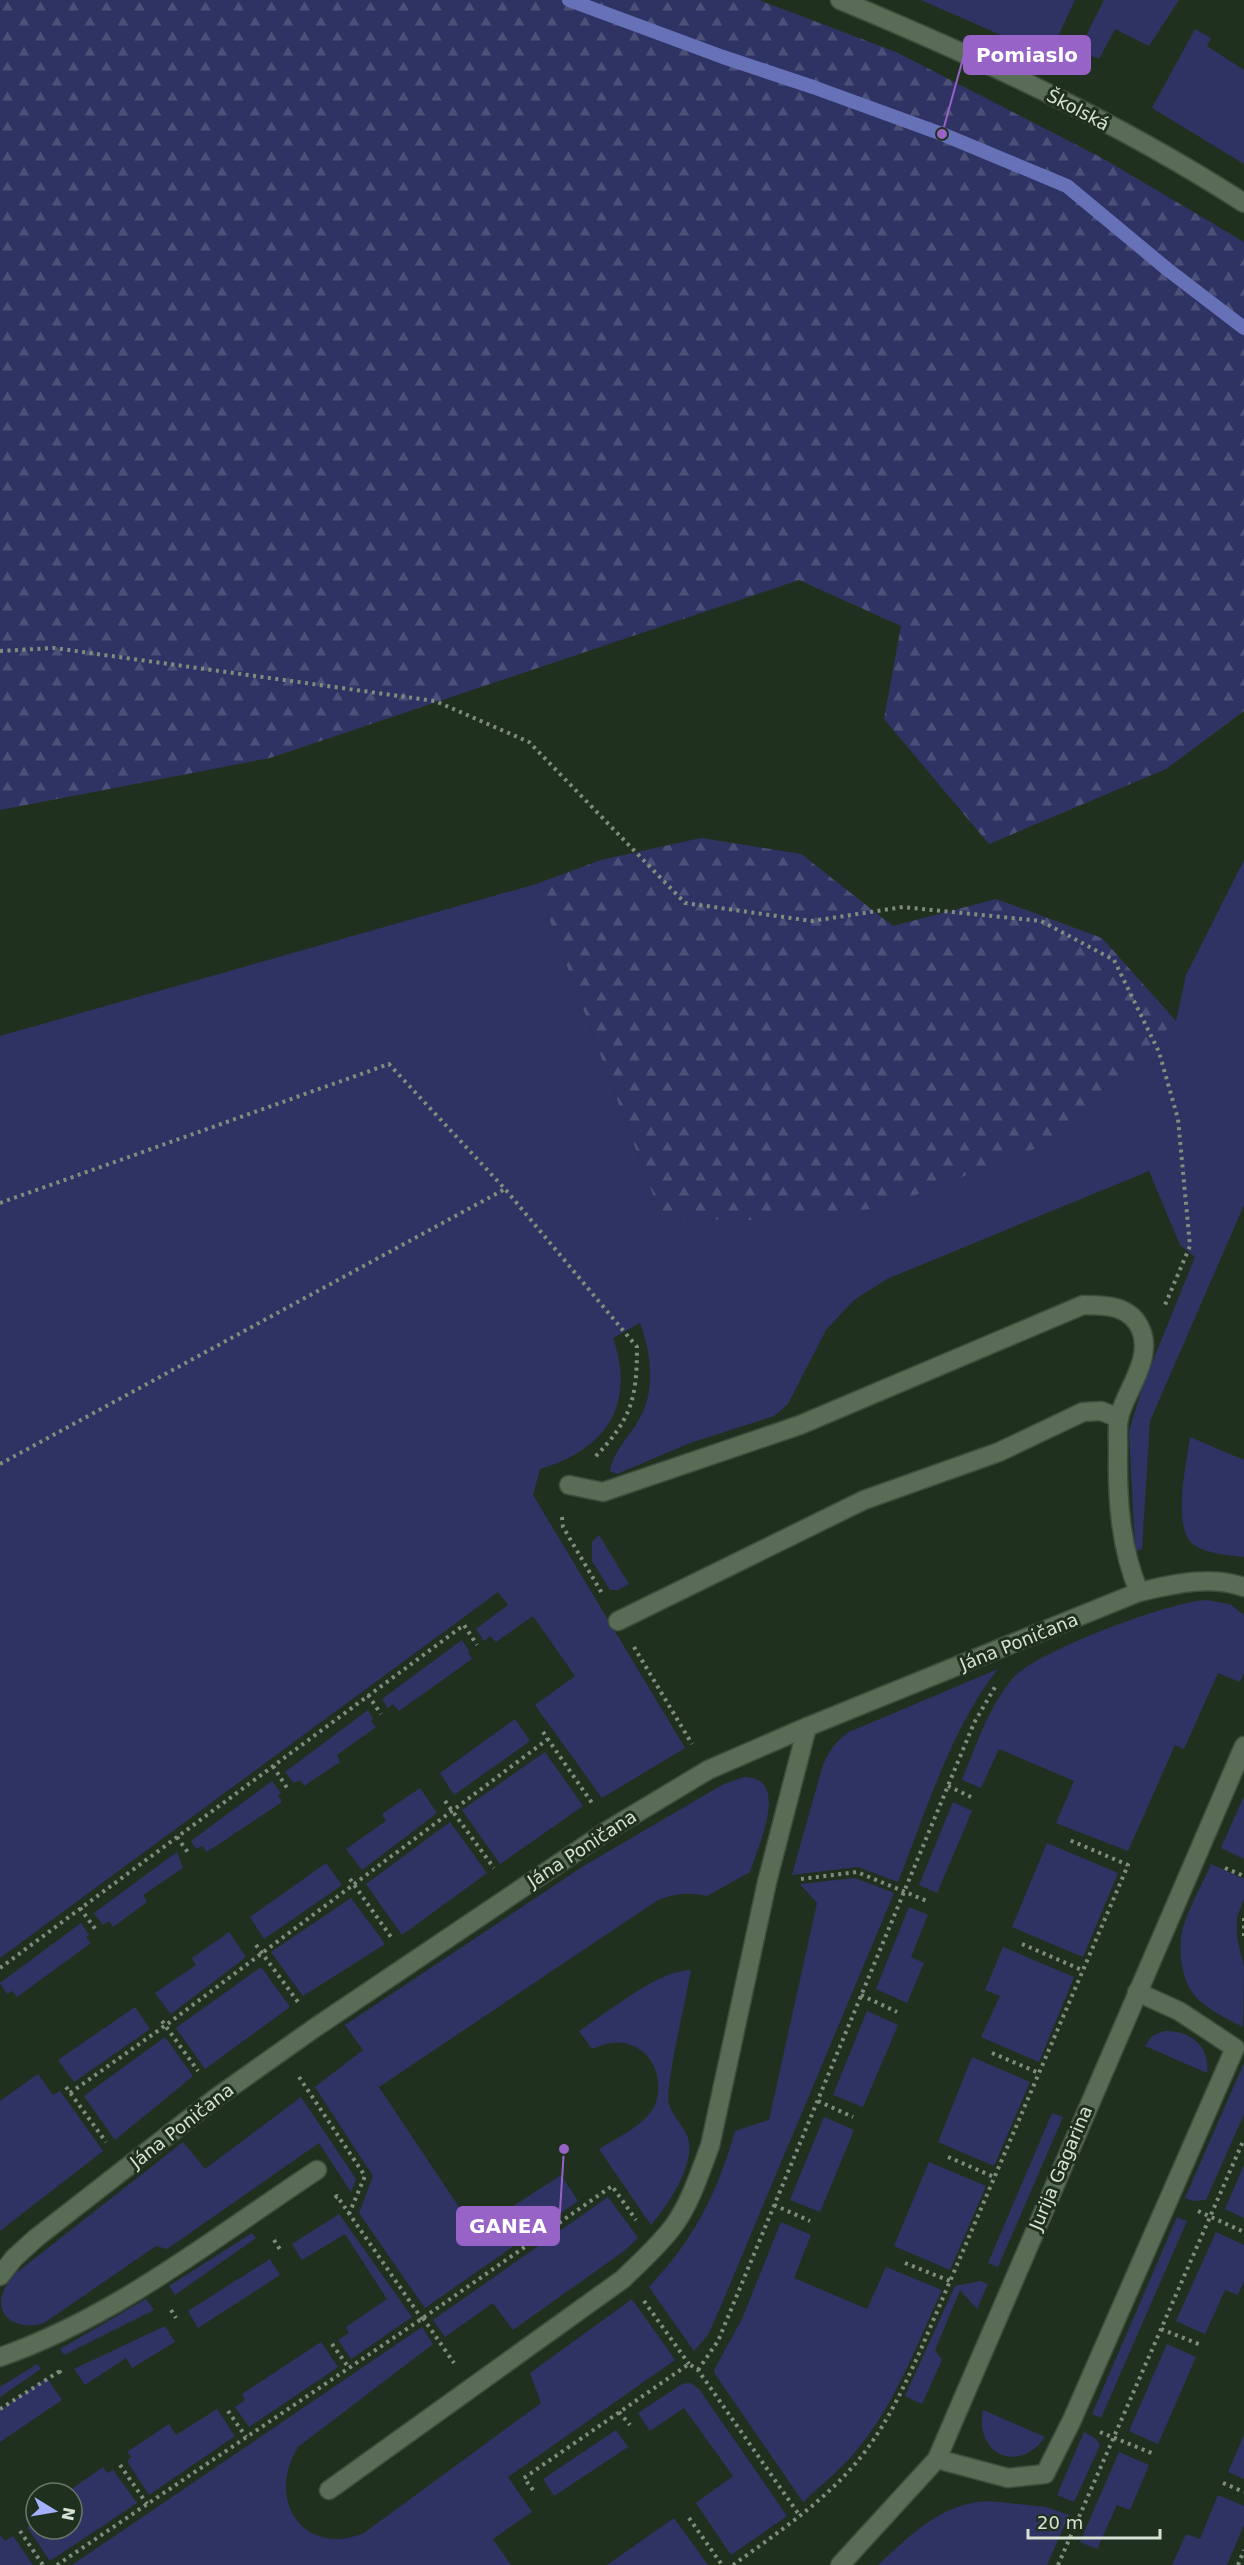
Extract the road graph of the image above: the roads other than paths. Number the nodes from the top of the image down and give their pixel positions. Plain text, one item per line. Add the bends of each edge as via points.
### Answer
1 (840, 0) edge
2 (1244, 202) edge
3 (1119, 1418) junction
4 (569, 1485) dead end
5 (1244, 1587) edge
6 (1140, 1592) junction
7 (618, 1620) dead end
8 (807, 1727) junction
9 (1244, 1746) edge
10 (1137, 1992) junction
11 (317, 2170) dead end
12 (0, 2276) edge
13 (0, 2357) edge
14 (937, 2459) junction
15 (329, 2490) dead end
16 (840, 2565) edge

1 - 2 street, Školská via 1040,90
3 - 4 street via 1143,1356 1141,1330 1126,1312 1109,1305 1083,1305 800,1425 603,1492
3 - 6 street via 1122,1542
3 - 7 street via 1101,1411 1083,1412 999,1452 864,1500
5 - 6 street, Jána Poničana via 1230,1582 1189,1581
6 - 8 street, Jána Poničana
8 - 12 street, Jána Poničana via 708,1770 610,1829 316,2027 217,2097 36,2238
8 - 15 street via 767,1882 710,2146 676,2223 627,2276
9 - 10 street, Jurija Gagarina
10 - 14 street, Jurija Gagarina
10 - 14 street via 1179,2011 1235,2048 1045,2474 1008,2478
11 - 13 street via 152,2282 40,2343
14 - 16 street, Jurija Gagarina

